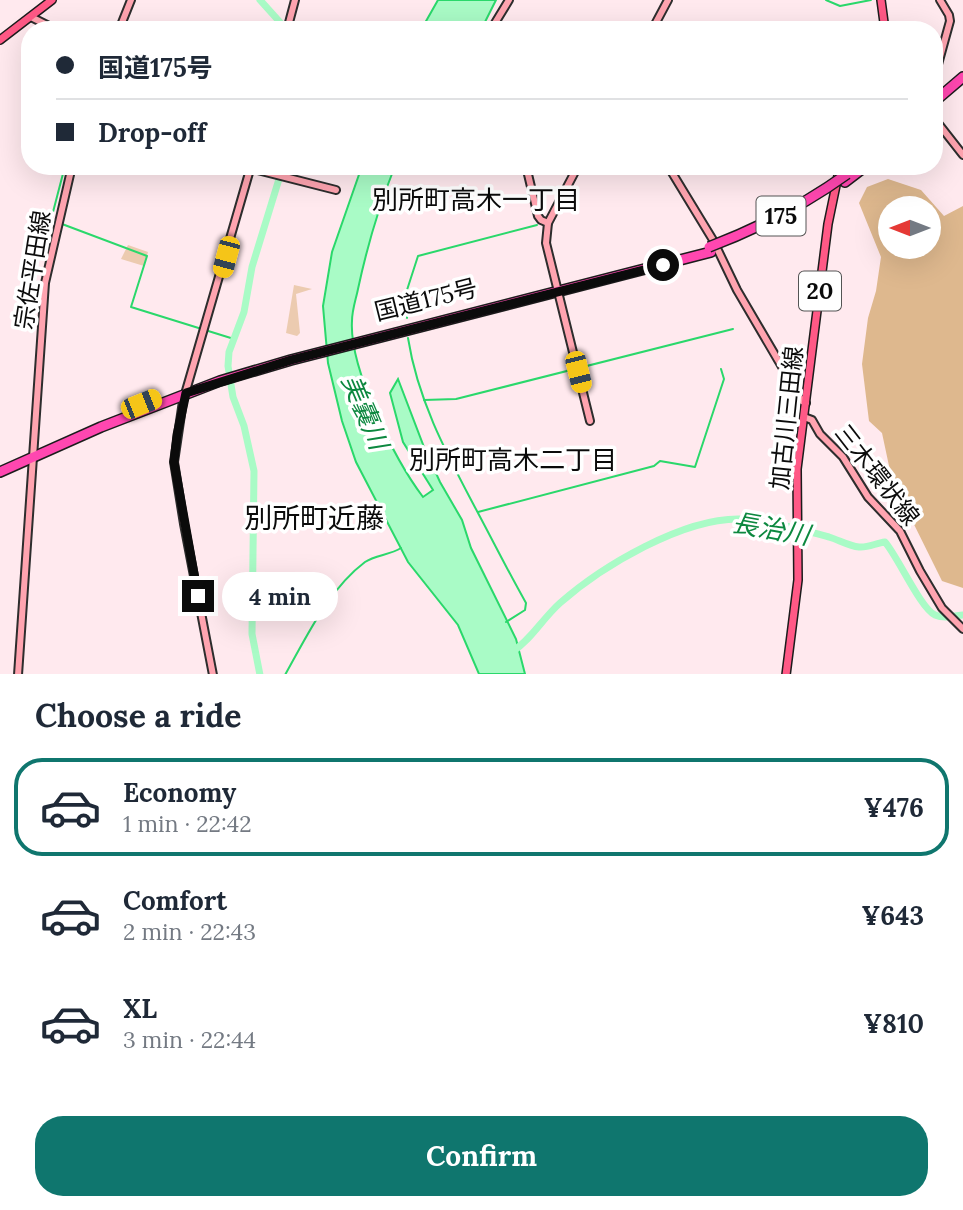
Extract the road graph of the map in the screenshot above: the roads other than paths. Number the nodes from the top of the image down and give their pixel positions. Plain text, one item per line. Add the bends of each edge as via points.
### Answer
1 (52, 0) edge
2 (131, 0) edge
3 (295, 0) edge
4 (509, 0) edge
5 (668, 0) edge
6 (891, 0) edge
7 (940, 0) edge
8 (881, 1) edge
9 (31, 17) junction
10 (26, 21) edge
11 (39, 21) edge
12 (123, 21) edge
13 (290, 21) edge
14 (496, 21) edge
15 (657, 21) edge
16 (884, 21) edge
17 (21, 24) edge
18 (0, 40) edge
19 (943, 46) edge
20 (963, 77) edge
21 (963, 84) edge
22 (943, 96) edge
23 (943, 98) edge
24 (943, 129) edge
25 (963, 155) edge
26 (70, 175) edge
27 (249, 175) edge
28 (281, 175) edge
29 (528, 175) edge
30 (573, 175) edge
31 (673, 175) edge
32 (843, 175) edge
33 (844, 175) edge
34 (336, 190) dead end
35 (548, 223) junction
36 (557, 290) junction
37 (187, 389) junction
38 (806, 403) junction
39 (804, 417) junction
40 (590, 421) dead end
41 (34, 454) junction
42 (0, 467) edge
43 (0, 472) edge
44 (963, 629) edge
45 (18, 674) edge
46 (213, 674) edge
47 (786, 674) edge

1 - 9 main road
2 - 12 street
3 - 13 street
4 - 14 street
5 - 15 street
6 - 8 street
7 - 19 street via 950,21
8 - 16 main road
9 - 10 main road
9 - 11 street
17 - 18 main road
20 - 22 highway
21 - 23 highway
24 - 25 street
26 - 41 street, 宗佐平田線 via 45,283
27 - 37 street
28 - 34 street
29 - 35 street via 538,216
30 - 35 street
31 - 38 street
32 - 36 highway, 国道175号 / 175, bridge via 781,223 710,249
33 - 38 main road, 加古川三田線 / 20 via 828,224
35 - 36 street via 546,243
36 - 37 highway, 国道175号 / 175 via 296,356
36 - 40 street
37 - 41 highway, 国道175号 / 175
37 - 46 street via 174,462
38 - 39 main road, 加古川三田線 / 20
39 - 44 street, 三木環状線 via 812,420 868,497 900,531 931,591
39 - 47 main road, 加古川三田線 / 20 via 797,469 798,580
41 - 42 highway, 国道175号 / 175
41 - 43 highway, 国道175号 / 175
41 - 45 street, 宗佐平田線

